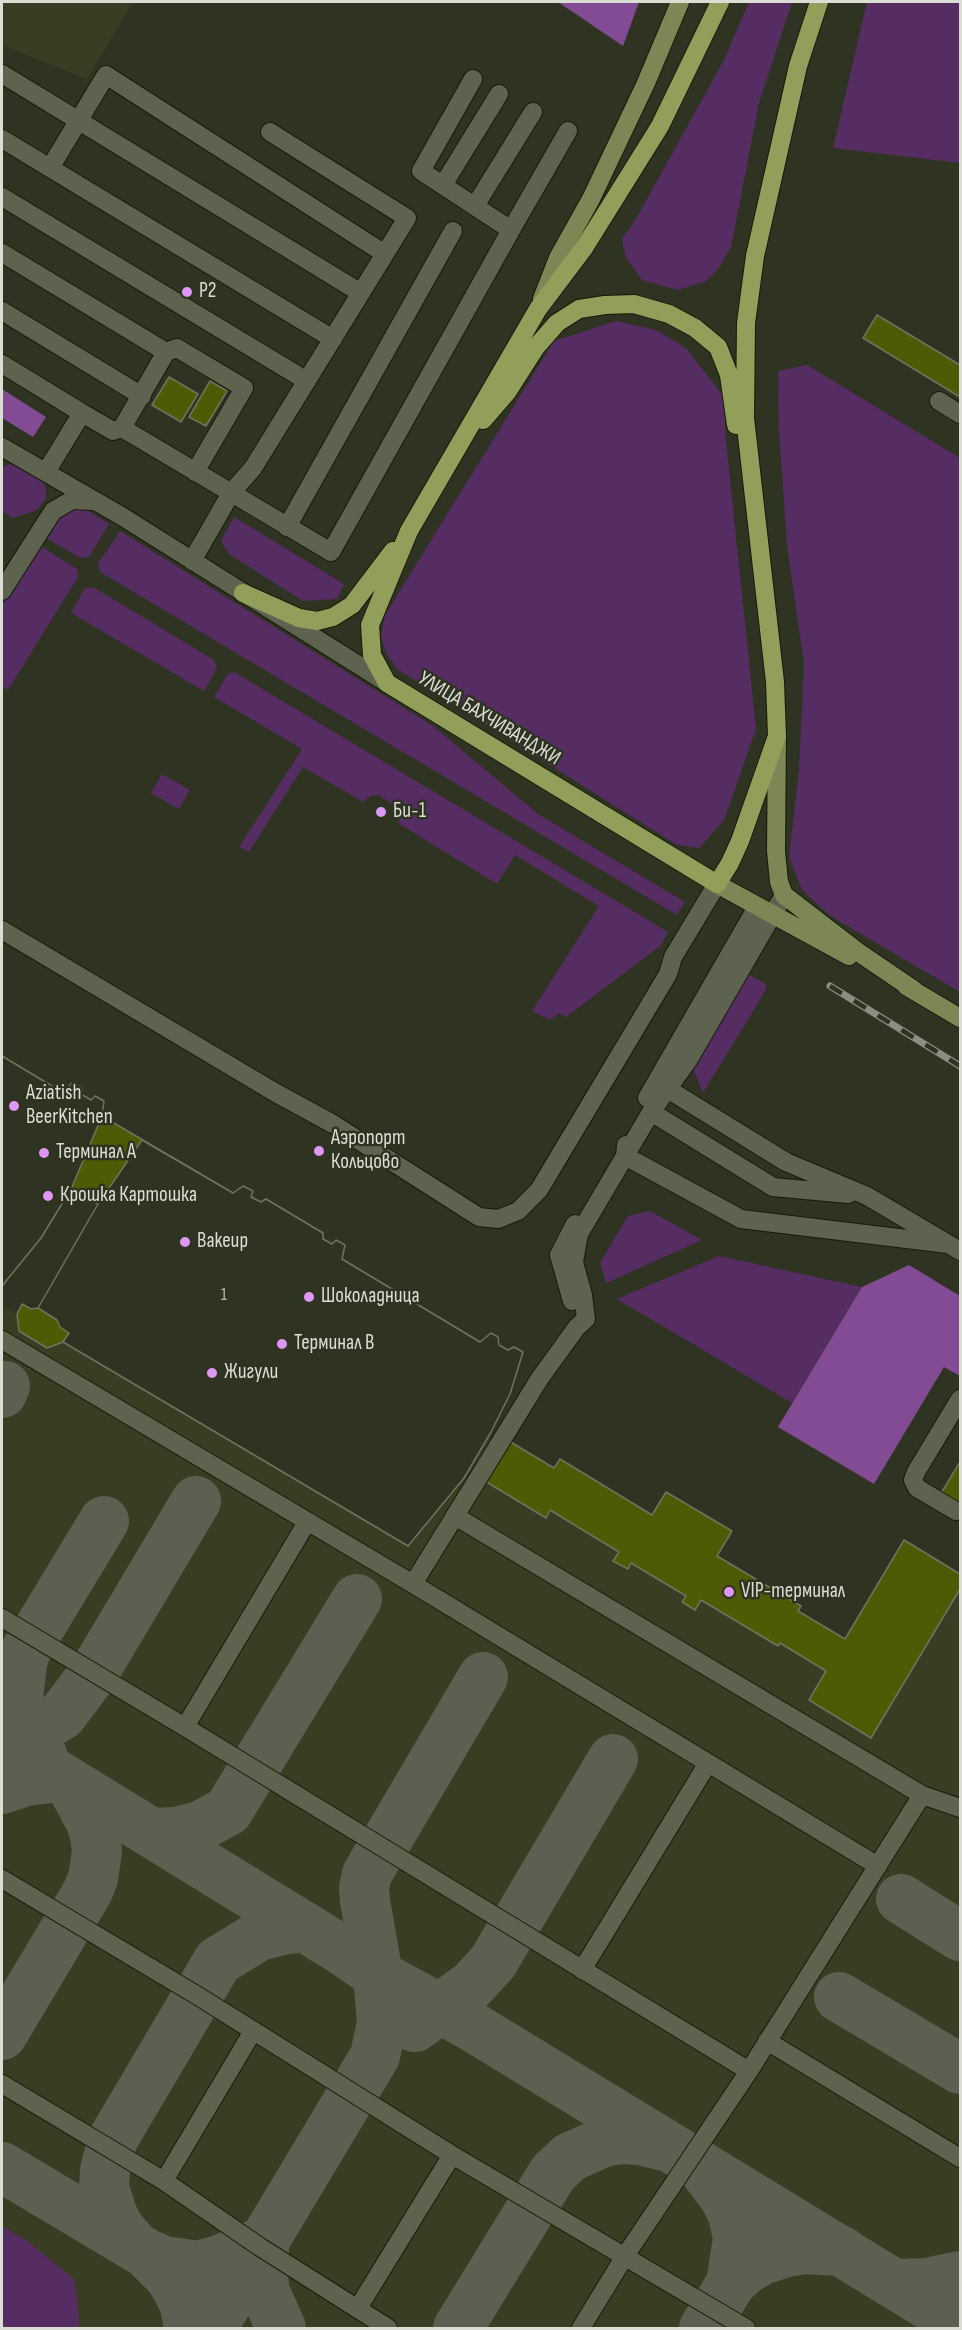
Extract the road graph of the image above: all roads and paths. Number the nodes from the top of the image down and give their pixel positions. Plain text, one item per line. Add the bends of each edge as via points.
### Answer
1 (680, 2) edge
2 (720, 2) edge
3 (819, 2) edge
4 (2, 74) edge
5 (473, 79) dead end
6 (500, 94) dead end
7 (533, 112) dead end
8 (79, 121) junction
9 (568, 131) dead end
10 (270, 132) dead end
11 (2, 139) edge
12 (50, 168) junction
13 (443, 185) junction
14 (2, 197) edge
15 (475, 206) junction
16 (511, 230) junction
17 (453, 231) dead end
18 (2, 253) edge
19 (385, 254) junction
20 (361, 293) junction
21 (538, 309) junction
22 (2, 311) edge
23 (333, 339) junction
24 (166, 352) junction
25 (2, 364) edge
26 (307, 381) junction
27 (142, 396) junction
28 (939, 401) dead end
29 (82, 413) junction
30 (960, 414) edge
31 (122, 428) junction
32 (463, 438) junction
33 (2, 447) edge
34 (46, 472) junction
35 (195, 472) junction
36 (231, 493) junction
37 (93, 501) junction
38 (287, 527) junction
39 (759, 529) junction
40 (409, 531) junction
41 (192, 561) junction
42 (2, 591) edge
43 (243, 593) junction
44 (387, 683) junction
45 (777, 736) junction
46 (717, 884) junction
47 (784, 895) junction
48 (765, 912) junction
49 (2, 930) edge
50 (914, 990) junction
51 (960, 1018) edge
52 (666, 1088) junction
53 (651, 1112) junction
54 (629, 1131) junction
55 (625, 1156) junction
56 (867, 1196) junction
57 (954, 1247) edge
58 (581, 1323) junction
59 (2, 1340) edge
60 (960, 1399) edge
61 (956, 1511) dead end
62 (455, 1516) junction
63 (308, 1522) junction
64 (413, 1584) junction
65 (2, 1618) edge
66 (185, 1727) junction
67 (708, 1763) junction
68 (922, 1795) junction
69 (960, 1808) edge
70 (878, 1866) junction
71 (2, 1879) edge
72 (582, 1970) junction
73 (253, 2031) junction
74 (767, 2042) junction
75 (749, 2071) junction
76 (2, 2084) edge
77 (452, 2155) junction
78 (960, 2158) edge
79 (164, 2181) junction
80 (625, 2256) junction
81 (358, 2308) junction
82 (388, 2328) edge
83 (581, 2328) edge
84 (746, 2328) edge

1 - 21 main road via 591,199 558,258
2 - 21 highway via 660,126 584,248
3 - 39 highway via 793,89 755,256 746,323 746,418
4 - 8 street
5 - 13 street via 421,171
6 - 13 street
7 - 15 street
8 - 12 street
8 - 19 street via 106,75
8 - 20 street
9 - 16 street
10 - 19 street via 407,218
11 - 12 street
12 - 23 street
13 - 15 street
14 - 26 street
15 - 16 street
16 - 38 street via 331,552
17 - 38 street
18 - 24 street
19 - 20 street
20 - 23 street
21 - 32 highway
22 - 27 street
23 - 26 street
24 - 27 street
24 - 35 street via 177,348 244,388
25 - 29 street
26 - 36 street via 253,468
27 - 31 street
28 - 30 street
29 - 31 street via 112,431
29 - 34 street
31 - 35 street
32 - 39 highway via 508,391 536,347 557,323 579,309 634,304 669,314 718,347 729,375 744,485
32 - 40 highway
33 - 34 street, УЛИЦА БАХЧИВАНДЖИ
34 - 37 street, УЛИЦА БАХЧИВАНДЖИ
35 - 36 street
36 - 38 street
36 - 41 street
37 - 41 street, УЛИЦА БАХЧИВАНДЖИ
37 - 42 street via 72,500 53,511
39 - 45 highway
40 - 43 highway via 352,605 333,617 317,621 299,618
40 - 44 highway via 370,625 372,655
41 - 43 street, УЛИЦА БАХЧИВАНДЖИ
43 - 44 street, УЛИЦА БАХЧИВАНДЖИ
44 - 46 highway, УЛИЦА БАХЧИВАНДЖИ
45 - 46 highway via 740,841
45 - 47 main road via 777,850
46 - 48 main road, УЛИЦА БАХЧИВАНДЖИ
46 - 49 street via 539,1190 518,1211 498,1219 479,1217 333,1124
47 - 48 street
47 - 50 main road
48 - 50 main road, УЛИЦА БАХЧИВАНДЖИ
48 - 52 street via 689,1059
48 - 54 street via 673,1050
50 - 51 main road, УЛИЦА БАХЧИВАНДЖИ
52 - 53 street
52 - 56 street via 786,1162
53 - 55 street
53 - 56 street via 773,1187
54 - 55 street
54 - 58 street via 559,1256
55 - 57 street via 741,1220
55 - 58 street via 579,1234 574,1262 583,1295
56 - 57 street
58 - 62 street via 540,1378
59 - 63 street
60 - 61 street via 913,1480 917,1488
62 - 64 street
62 - 68 street
63 - 64 street
63 - 66 street
64 - 67 street
65 - 66 street
66 - 72 street
67 - 70 street
67 - 72 street
68 - 69 street
68 - 70 street
70 - 74 street
71 - 73 street
72 - 75 street
73 - 77 street
73 - 79 street
74 - 75 street
74 - 78 street
75 - 80 street
76 - 79 street
77 - 80 street
77 - 81 street
79 - 81 street
80 - 83 street
80 - 84 street
81 - 82 street

